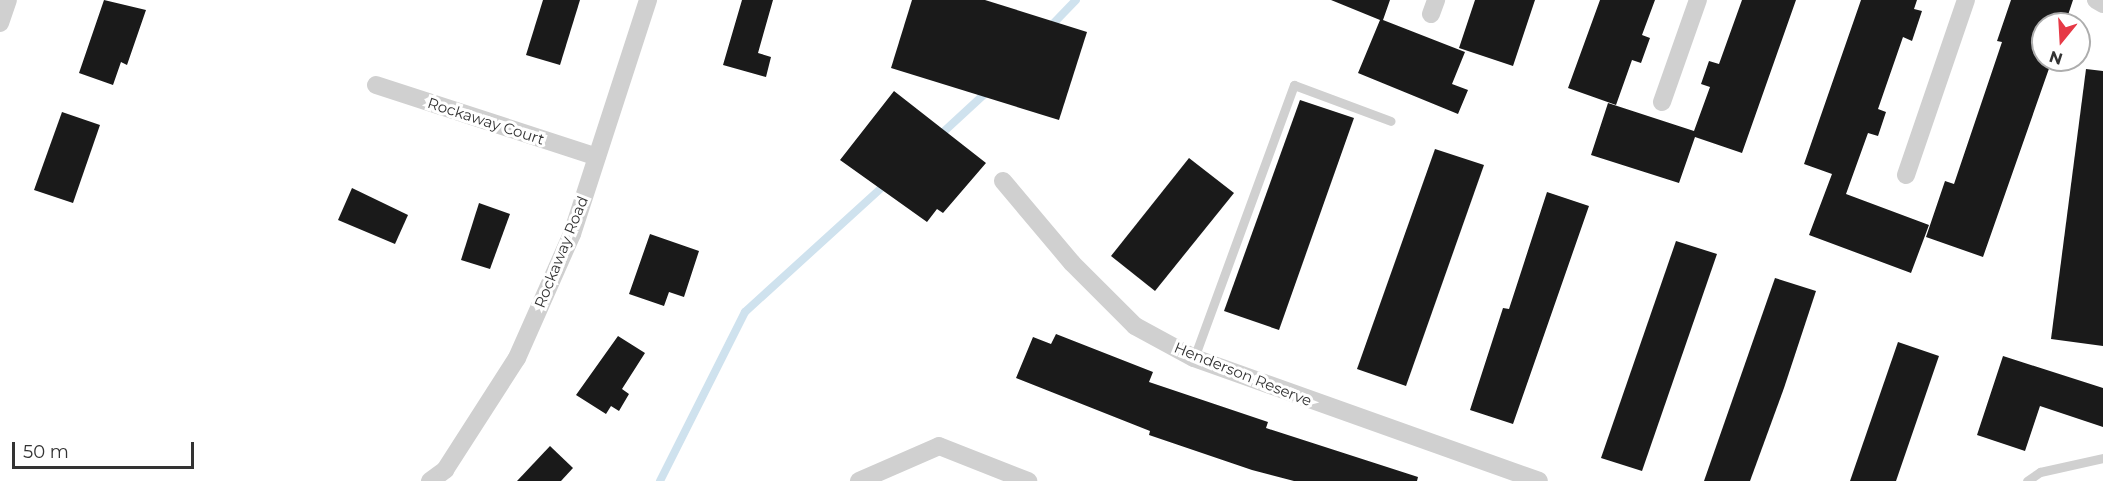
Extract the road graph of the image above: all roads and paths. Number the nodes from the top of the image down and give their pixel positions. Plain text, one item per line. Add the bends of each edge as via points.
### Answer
1 (8, 0) edge
2 (648, 0) edge
3 (1698, 0) edge
4 (1966, 0) edge
5 (2096, 0) edge
6 (2103, 4) edge
7 (0, 22) edge
8 (376, 85) dead end
9 (1662, 102) dead end
10 (1391, 121) dead end
11 (597, 157) junction
12 (1906, 175) dead end
13 (1004, 181) dead end
14 (1194, 358) junction
15 (2103, 458) edge
16 (430, 481) edge
17 (859, 481) edge
18 (1028, 481) edge
19 (1539, 481) edge
20 (2027, 481) edge

1 - 7 street
2 - 11 street, Rockaway Road
3 - 9 street
4 - 12 street
5 - 6 street
8 - 11 street, Rockaway Court
10 - 14 lane via 1294,86
11 - 16 street, Rockaway Road via 572,234 517,358 446,470
13 - 14 street, Henderson Reserve via 1071,263 1135,326
14 - 19 street, Henderson Reserve
15 - 20 lane via 2040,472
17 - 18 street via 939,446

